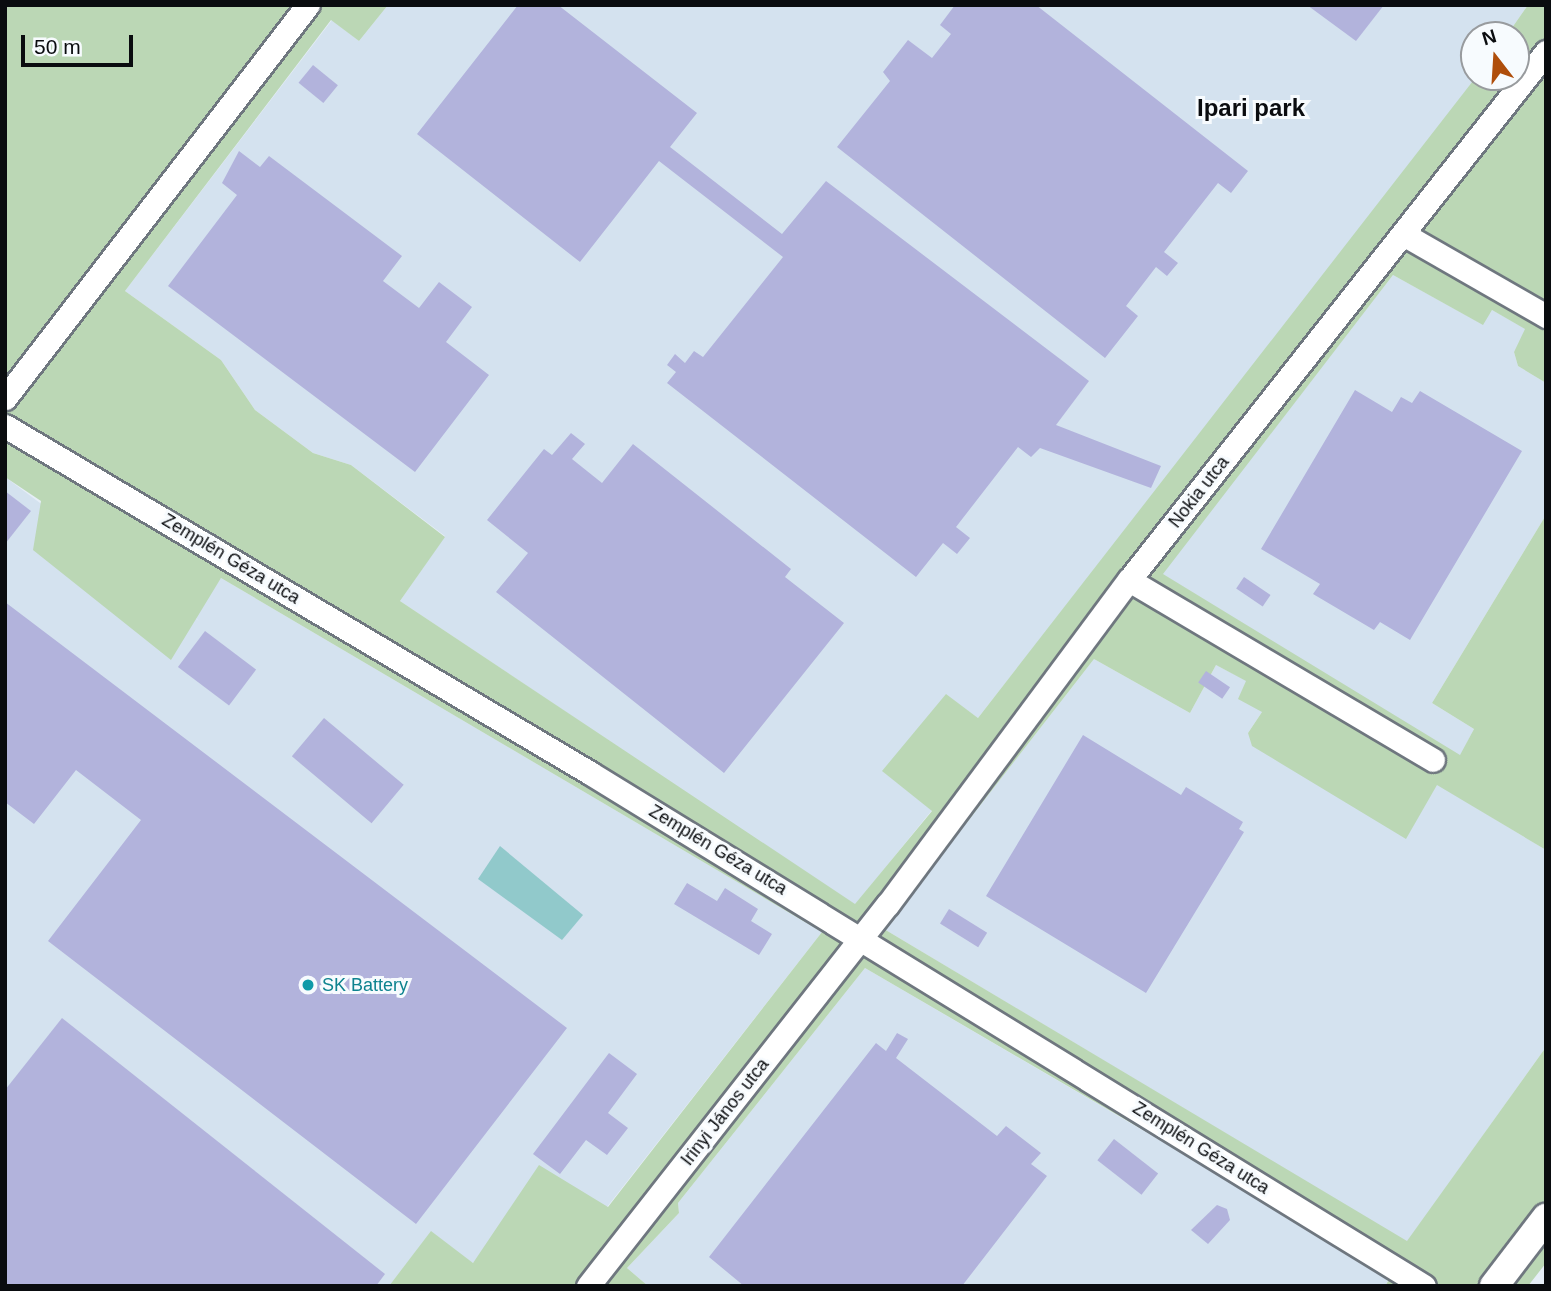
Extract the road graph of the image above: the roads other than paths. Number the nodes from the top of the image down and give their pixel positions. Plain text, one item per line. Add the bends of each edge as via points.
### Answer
1 (308, 5) edge
2 (1546, 52) edge
3 (1403, 234) junction
4 (1546, 316) edge
5 (5, 398) edge
6 (5, 426) edge
7 (1129, 580) junction
8 (1433, 761) dead end
9 (862, 938) junction
10 (1546, 1218) edge
11 (588, 1286) edge
12 (1424, 1286) edge
13 (1493, 1286) edge

1 - 5 street
2 - 3 street, Nokia utca
3 - 4 street
3 - 7 street, Nokia utca
6 - 9 street, Zemplén Géza utca
7 - 8 street
7 - 9 street, Nokia utca
9 - 11 street, Irinyi János utca
9 - 12 street, Zemplén Géza utca
10 - 13 main road

